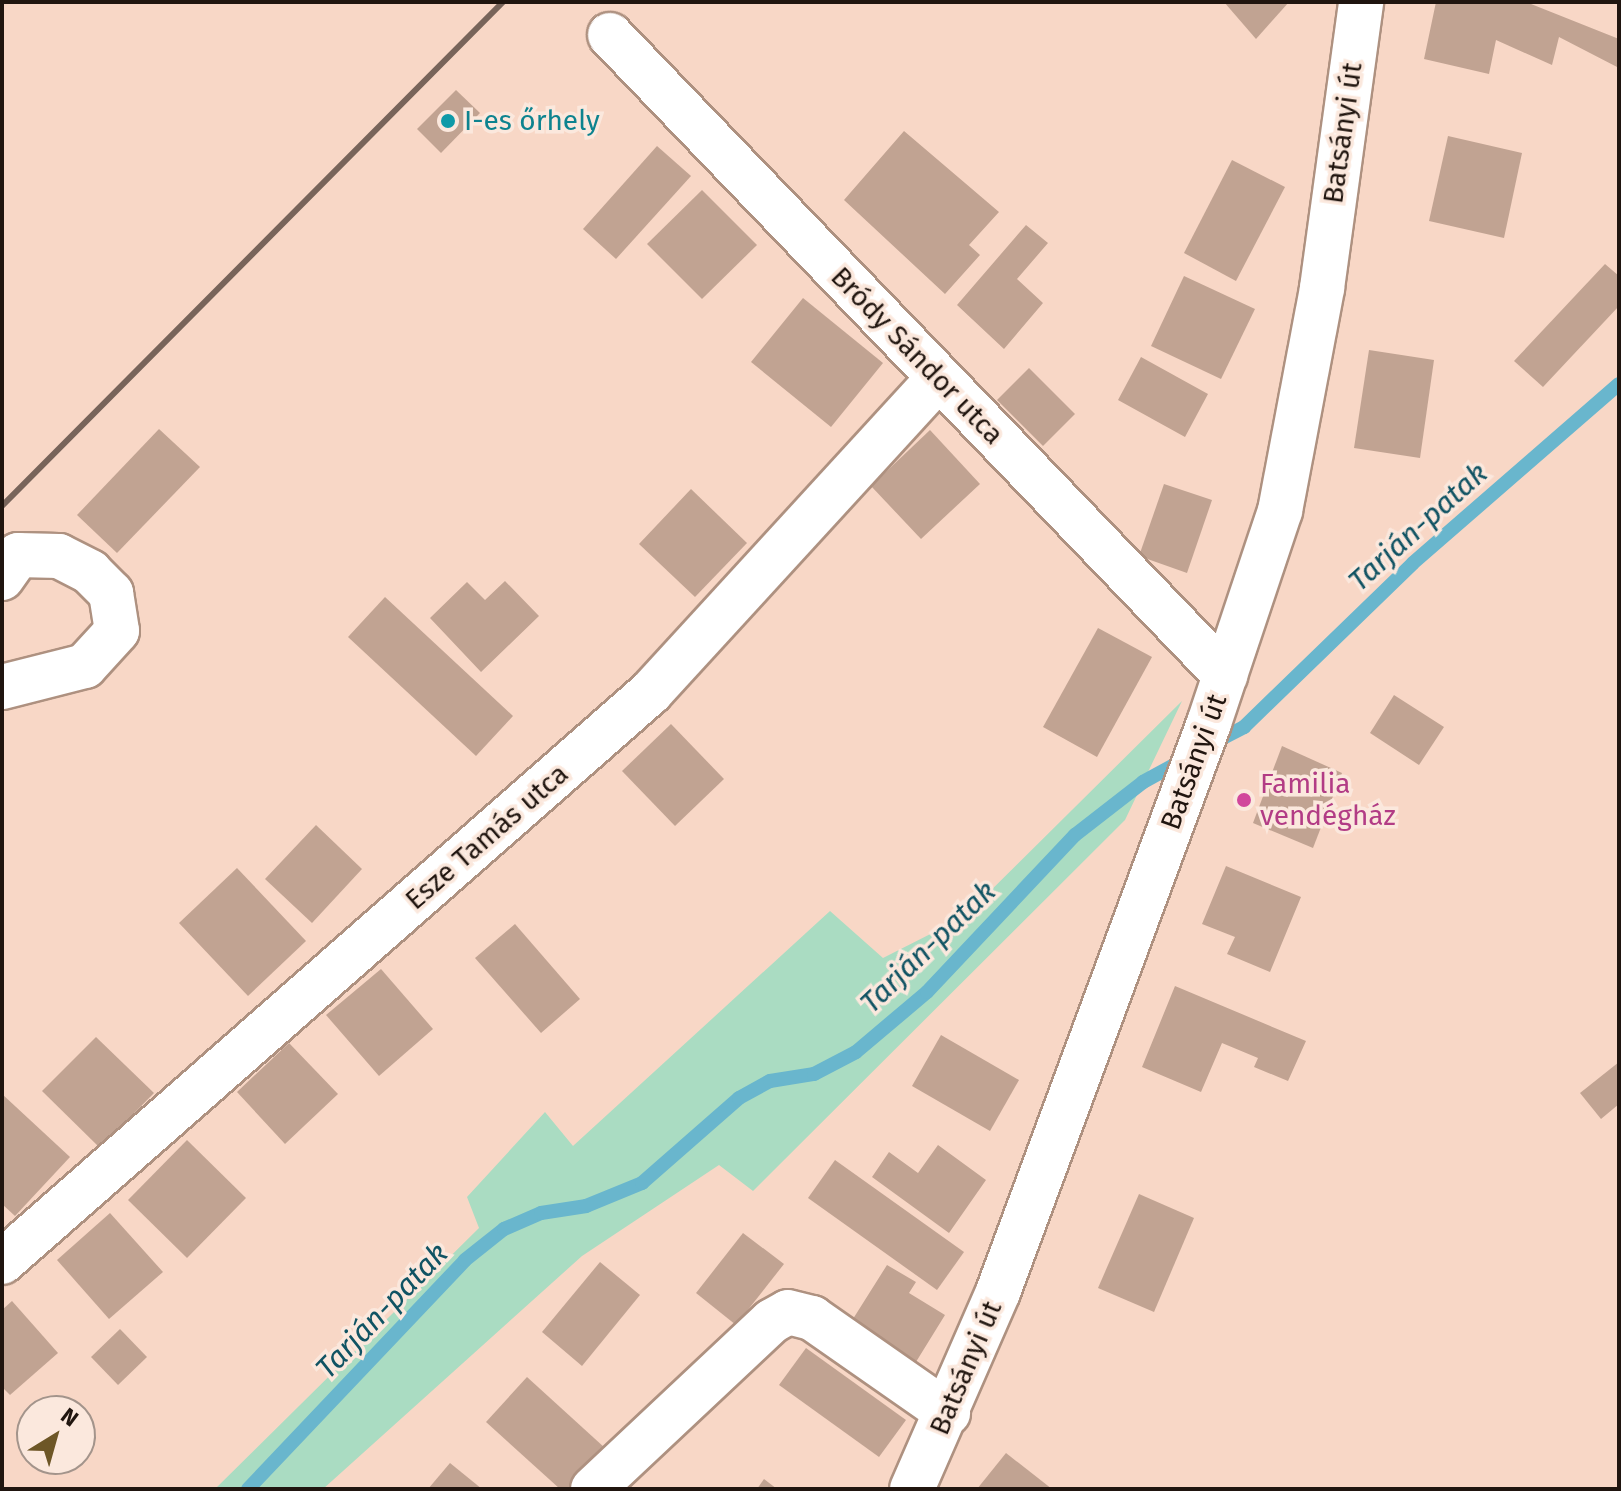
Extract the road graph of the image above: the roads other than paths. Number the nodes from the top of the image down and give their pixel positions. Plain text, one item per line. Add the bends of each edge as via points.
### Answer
1 (1361, 2) edge
2 (610, 35) dead end
3 (938, 379) junction
4 (2, 578) edge
5 (1225, 675) junction
6 (2, 687) edge
7 (2, 1262) edge
8 (948, 1413) junction
9 (593, 1489) edge
10 (912, 1489) edge

1 - 5 street, Batsányi út via 1322,288 1280,511
2 - 3 street, Bródy Sándor utca
3 - 5 street, Bródy Sándor utca
3 - 7 street, Esze Tamás utca via 651,692
4 - 6 street via 18,555 59,556 90,572 111,593 117,631 85,666
5 - 8 street, Batsányi út
8 - 9 street via 812,1318 788,1312 772,1321
8 - 10 street, Batsányi út

